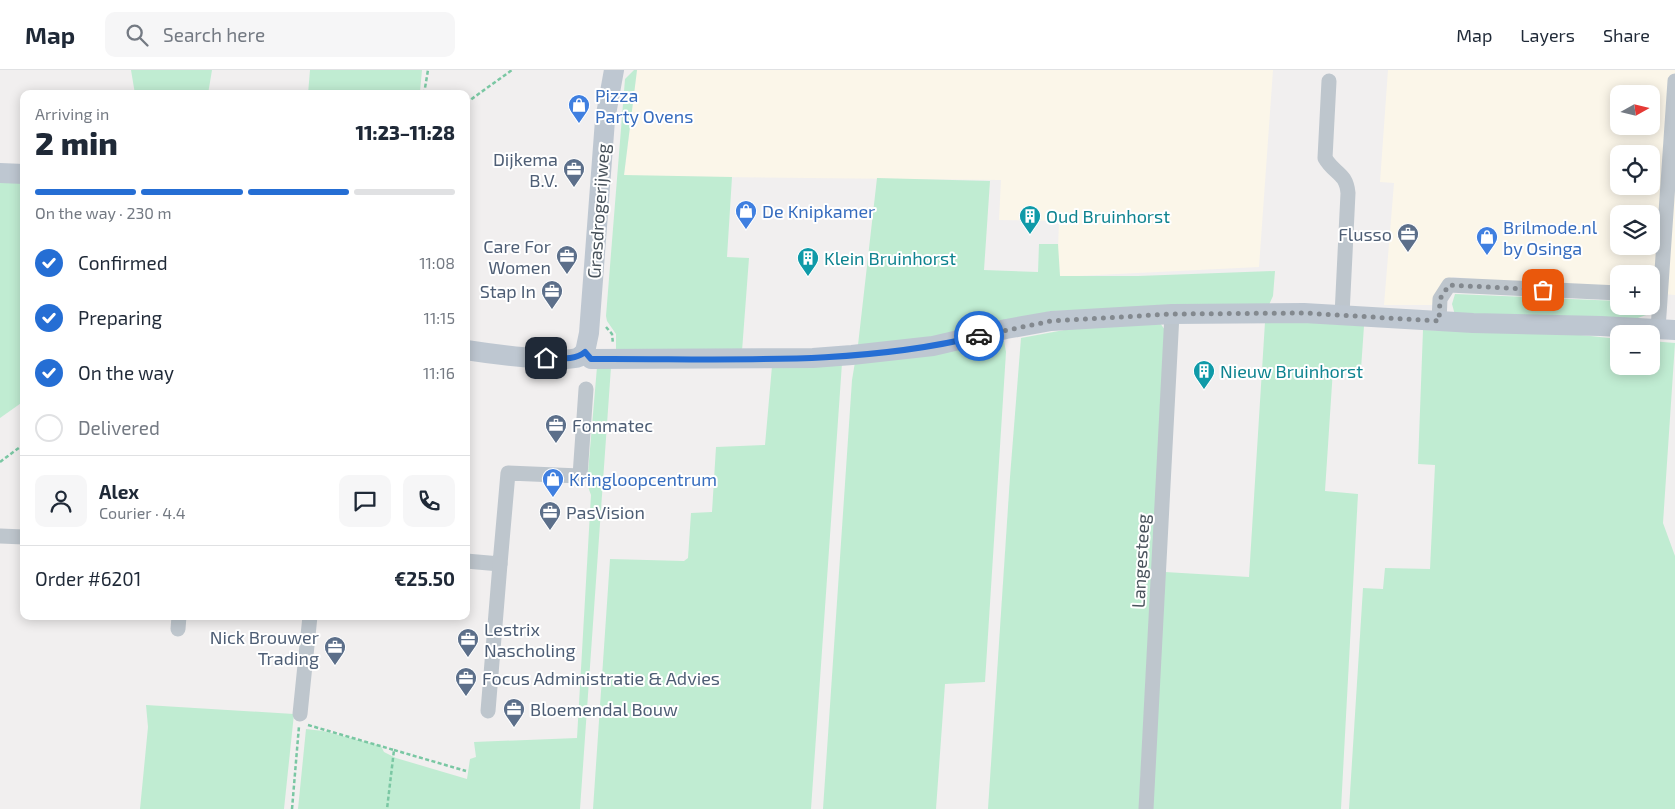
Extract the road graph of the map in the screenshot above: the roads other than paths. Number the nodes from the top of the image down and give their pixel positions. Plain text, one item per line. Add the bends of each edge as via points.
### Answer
1 (614, 70) edge
2 (1329, 81) dead end
3 (1675, 81) edge
4 (1672, 170) edge
5 (0, 173) edge
6 (20, 174) edge
7 (1659, 265) edge
8 (1610, 293) edge
9 (1660, 310) edge
10 (1172, 314) junction
11 (1342, 315) junction
12 (1439, 321) junction
13 (1666, 329) edge
14 (470, 351) edge
15 (585, 352) junction
16 (586, 389) dead end
17 (0, 536) edge
18 (20, 538) edge
19 (470, 561) edge
20 (500, 564) junction
21 (310, 620) edge
22 (488, 711) dead end
23 (300, 714) dead end
24 (1146, 809) edge

1 - 15 street, Grasdrogerijweg via 605,120
2 - 11 street via 1325,158 1346,180 1348,193
3 - 4 street
4 - 7 street
5 - 6 street
8 - 12 street via 1449,285 1440,299
9 - 13 street
10 - 11 street
10 - 15 street via 1051,321 933,346 813,358 591,359
10 - 24 street, Langesteeg
11 - 12 street
12 - 13 street
14 - 15 street via 565,359 579,357
16 - 20 street via 580,476 508,473
17 - 18 street
19 - 20 street
20 - 22 street
21 - 23 street

